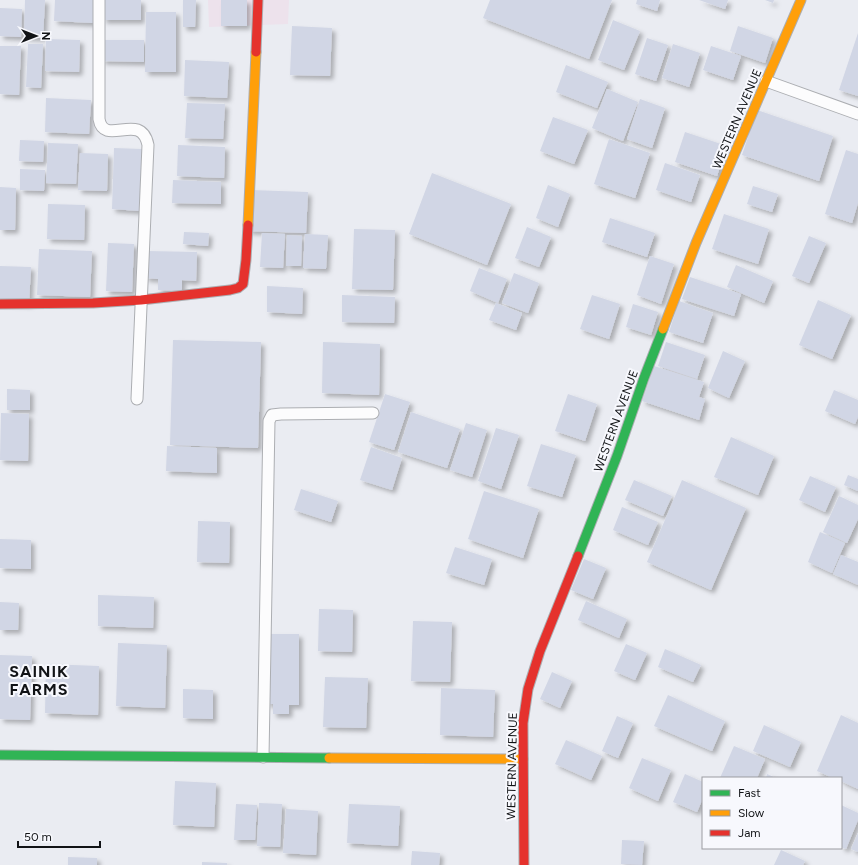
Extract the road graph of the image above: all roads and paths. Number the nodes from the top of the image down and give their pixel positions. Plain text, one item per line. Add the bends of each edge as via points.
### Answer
1 (99, 0) edge
2 (258, 0) edge
3 (801, 0) edge
4 (766, 81) junction
5 (858, 114) edge
6 (141, 300) junction
7 (0, 304) edge
8 (137, 399) dead end
9 (373, 413) dead end
10 (0, 755) edge
11 (263, 757) junction
12 (523, 759) junction
13 (524, 865) edge

1 - 6 street via 100,126 110,131 138,130 143,132 148,145
2 - 6 street via 243,284 230,290
3 - 4 street, WESTERN AVENUE
4 - 5 street
4 - 12 street, WESTERN AVENUE via 696,243 611,471 540,651 525,707
6 - 7 street
6 - 8 street
9 - 11 street via 281,414 272,415 269,421
10 - 11 street
11 - 12 street
12 - 13 street, WESTERN AVENUE

